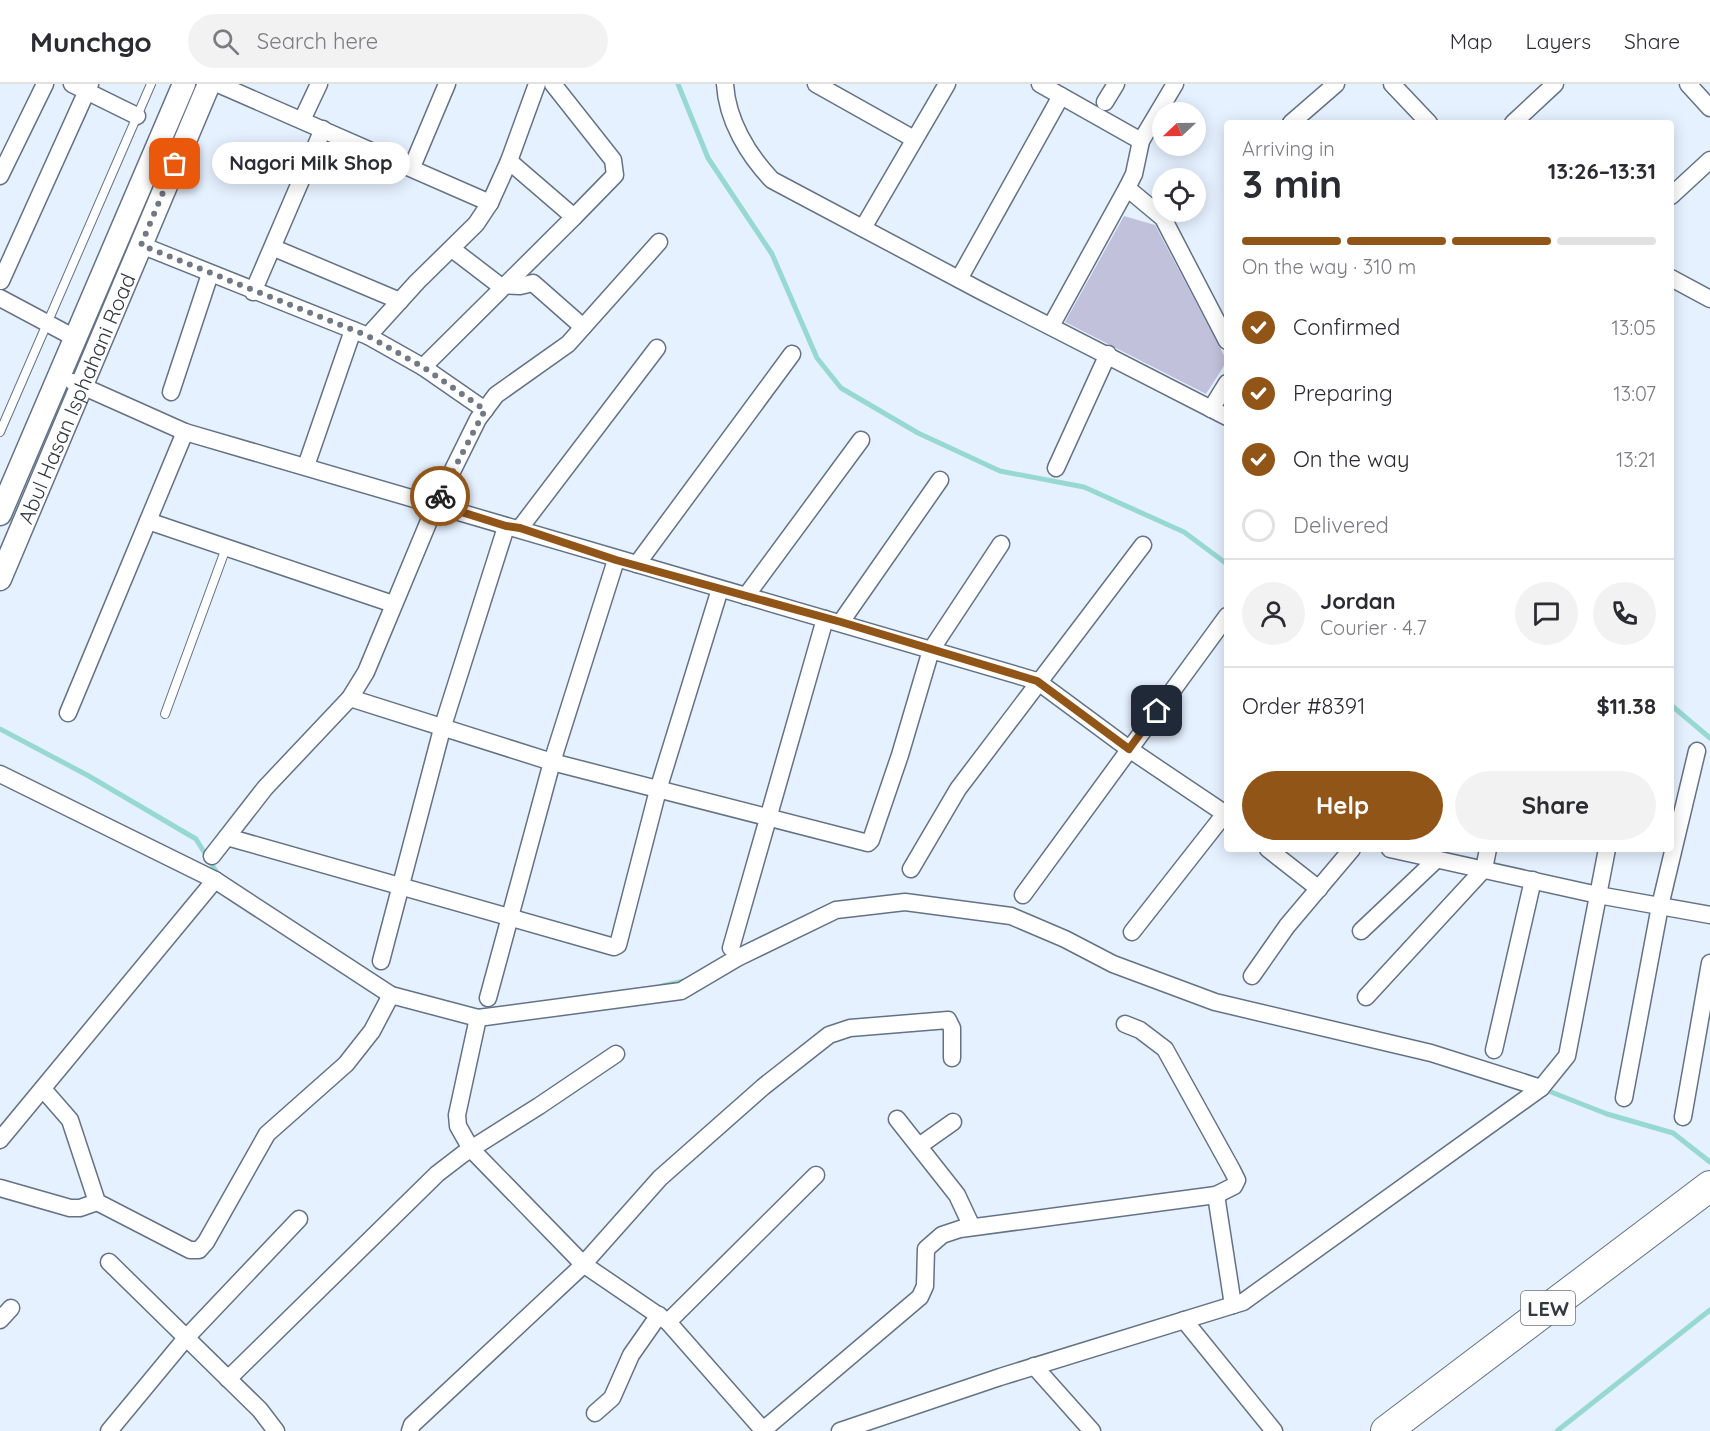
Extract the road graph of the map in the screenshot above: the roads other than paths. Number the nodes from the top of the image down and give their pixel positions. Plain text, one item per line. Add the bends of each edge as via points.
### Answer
1 (45, 84) edge
2 (151, 84) edge
3 (183, 84) edge
4 (209, 84) edge
5 (218, 84) edge
6 (319, 84) edge
7 (447, 84) edge
8 (537, 84) edge
9 (553, 84) edge
10 (724, 84) edge
11 (816, 84) edge
12 (947, 84) edge
13 (1040, 84) edge
14 (1116, 84) edge
15 (1175, 84) edge
16 (1336, 84) edge
17 (1555, 84) edge
18 (1688, 84) edge
19 (1396, 85) edge
20 (83, 86) edge
21 (1062, 96) junction
22 (1105, 102) dead end
23 (1710, 108) edge
24 (137, 116) junction
25 (302, 120) junction
26 (1294, 120) edge
27 (1426, 120) edge
28 (1516, 120) edge
29 (323, 129) junction
30 (914, 140) junction
31 (1141, 141) junction
32 (1710, 160) edge
33 (509, 161) junction
34 (412, 167) junction
35 (0, 176) edge
36 (1127, 188) junction
37 (1674, 193) edge
38 (490, 203) junction
39 (574, 217) junction
40 (863, 228) junction
41 (659, 242) dead end
42 (141, 245) junction
43 (274, 248) junction
44 (452, 249) junction
45 (210, 274) junction
46 (959, 279) junction
47 (1674, 280) edge
48 (1, 281) edge
49 (507, 285) junction
50 (253, 292) junction
51 (0, 298) edge
52 (1710, 299) edge
53 (400, 301) junction
54 (46, 323) junction
55 (1051, 326) junction
56 (583, 327) junction
57 (360, 333) junction
58 (1224, 334) edge
59 (75, 338) junction
60 (657, 348) dead end
61 (792, 354) dead end
62 (1108, 354) junction
63 (423, 367) junction
64 (59, 375) junction
65 (83, 386) junction
66 (1224, 388) edge
67 (171, 392) dead end
68 (1211, 409) junction
69 (485, 410) junction
70 (1224, 416) edge
71 (0, 432) edge
72 (185, 432) junction
73 (861, 440) dead end
74 (306, 466) junction
75 (1056, 468) dead end
76 (940, 480) dead end
77 (436, 504) junction
78 (0, 514) edge
79 (148, 521) junction
80 (513, 527) junction
81 (1001, 544) dead end
82 (1143, 545) dead end
83 (226, 548) junction
84 (616, 560) junction
85 (637, 564) junction
86 (0, 579) edge
87 (720, 589) junction
88 (747, 596) junction
89 (393, 604) junction
90 (833, 620) junction
91 (1224, 620) edge
92 (931, 650) junction
93 (1037, 681) junction
94 (350, 698) junction
95 (68, 713) dead end
96 (165, 714) dead end
97 (442, 729) junction
98 (1129, 749) junction
99 (1697, 751) dead end
100 (552, 762) junction
101 (0, 774) edge
102 (658, 790) junction
103 (1224, 814) edge
104 (1224, 817) edge
105 (768, 818) junction
106 (227, 837) junction
107 (1674, 847) edge
108 (1272, 852) edge
109 (1350, 852) edge
110 (1404, 852) edge
111 (1487, 852) edge
112 (1606, 852) edge
113 (1673, 852) edge
114 (212, 856) dead end
115 (1437, 859) junction
116 (911, 869) dead end
117 (1484, 869) junction
118 (215, 880) junction
119 (1533, 880) junction
120 (400, 888) junction
121 (1319, 889) junction
122 (1598, 894) junction
123 (1023, 895) dead end
124 (1660, 906) junction
125 (1710, 915) edge
126 (509, 919) junction
127 (1132, 932) dead end
128 (1361, 932) dead end
129 (730, 948) dead end
130 (381, 961) dead end
131 (1710, 963) edge
132 (1252, 976) dead end
133 (391, 995) junction
134 (1366, 997) dead end
135 (488, 998) dead end
136 (478, 1018) junction
137 (1125, 1024) dead end
138 (1494, 1050) dead end
139 (616, 1054) dead end
140 (952, 1058) dead end
141 (1541, 1088) junction
142 (43, 1089) junction
143 (1624, 1098) dead end
144 (1683, 1117) dead end
145 (897, 1119) dead end
146 (953, 1122) dead end
147 (0, 1140) edge
148 (919, 1146) junction
149 (471, 1149) junction
150 (816, 1175) dead end
151 (1710, 1186) edge
152 (0, 1188) edge
153 (1216, 1195) junction
154 (97, 1202) junction
155 (299, 1219) dead end
156 (972, 1227) junction
157 (109, 1262) dead end
158 (584, 1263) junction
159 (1233, 1305) junction
160 (664, 1319) junction
161 (1184, 1320) junction
162 (186, 1338) junction
163 (1034, 1366) junction
164 (228, 1379) junction
165 (595, 1413) dead end
166 (763, 1430) edge
167 (848, 1430) edge
168 (109, 1431) edge
169 (276, 1431) edge
170 (410, 1431) edge
171 (1092, 1431) edge
172 (1274, 1431) edge
173 (1386, 1431) edge

1 - 35 street
2 - 24 lane
3 - 59 main road, Abul Hasan Isphahani Road
4 - 42 main road, Abul Hasan Isphahani Road
5 - 25 street
6 - 25 street
7 - 34 street
8 - 33 street
9 - 39 street via 613,160 615,169 615,175
10 - 40 street via 726,103 753,160 772,180
11 - 30 street
12 - 30 street
13 - 21 street
14 - 22 street
15 - 31 street
16 - 26 street
17 - 28 street
18 - 23 street
19 - 27 street
20 - 24 street
20 - 48 street
21 - 31 street
21 - 46 street
24 - 54 lane
25 - 29 street
29 - 34 street
29 - 43 street
30 - 40 street
31 - 36 street
32 - 37 street
33 - 38 street
33 - 39 street
34 - 38 street
36 - 55 street
36 - 58 street via 1163,218
38 - 44 street
39 - 49 street
40 - 46 street
41 - 56 street
42 - 45 street
42 - 65 main road, Abul Hasan Isphahani Road
43 - 50 street
43 - 53 street
44 - 49 street via 499,285
44 - 53 street
45 - 50 street
45 - 67 street
46 - 55 street
47 - 52 street
49 - 56 street via 533,283
49 - 63 street
50 - 57 street
51 - 54 street
53 - 57 street
54 - 59 street
54 - 71 lane
55 - 62 street
56 - 69 street via 568,344 496,395
57 - 63 street
57 - 74 street
59 - 64 main road, Abul Hasan Isphahani Road
60 - 80 street
61 - 85 street
62 - 68 street
62 - 75 street
63 - 69 street
64 - 65 street
64 - 78 main road, Abul Hasan Isphahani Road
65 - 72 street
65 - 86 main road, Abul Hasan Isphahani Road
66 - 68 street
68 - 70 street
69 - 77 street
72 - 74 street
72 - 79 street
73 - 88 street
74 - 77 street
76 - 90 street
77 - 80 street
77 - 89 street
79 - 83 street
79 - 95 street
80 - 84 street
80 - 97 street
81 - 92 street
82 - 93 street
83 - 89 street
83 - 96 lane
84 - 85 street
84 - 100 street
85 - 87 street
87 - 88 street
87 - 102 street
88 - 90 street
89 - 94 street via 366,672
90 - 92 street
90 - 105 street
91 - 98 street
92 - 93 street
92 - 105 street via 871,840 863,843
93 - 98 street
93 - 116 street via 958,789
94 - 97 street
94 - 106 street via 265,788
97 - 100 street
97 - 120 street
98 - 103 street
98 - 123 street
99 - 107 street
100 - 102 street
100 - 126 street
101 - 118 street
102 - 105 street
102 - 126 street via 618,945 608,946
104 - 127 street
105 - 129 street
106 - 114 street
106 - 120 street
108 - 121 street
109 - 121 street
110 - 115 street
111 - 117 street
112 - 122 street
113 - 124 street
115 - 117 street
115 - 128 street
117 - 119 street
117 - 134 street
118 - 133 street
118 - 142 street
119 - 122 street
119 - 138 street
120 - 126 street
120 - 130 street
121 - 132 street
122 - 124 street
122 - 141 street via 1567,1056
124 - 125 street
124 - 143 street
126 - 135 street
131 - 144 street
133 - 136 street
133 - 154 street via 372,1031 346,1065 267,1134 199,1250 190,1250
136 - 141 street via 681,991 736,957 836,910 905,902 1011,916 1113,964 1215,1002 1431,1053
136 - 149 street via 457,1115 458,1126
137 - 153 street via 1165,1049 1232,1170 1237,1180 1234,1186
139 - 149 street
140 - 158 street via 952,1028 948,1020 850,1028 829,1035 660,1178
141 - 159 street via 1243,1302
142 - 147 street
142 - 154 street via 70,1120
145 - 148 street
146 - 148 street
148 - 156 street via 957,1195
149 - 158 street
149 - 164 street via 437,1174
150 - 160 street
151 - 173 highway, LEW
152 - 154 street via 70,1208
153 - 156 street
153 - 159 street
155 - 162 street
156 - 166 street via 942,1235 932,1242 926,1249 925,1286 920,1297
157 - 162 street
158 - 160 street
158 - 170 street
159 - 161 street
160 - 165 street via 631,1355 612,1398
160 - 166 street
161 - 163 street
161 - 172 street
162 - 164 street
162 - 168 street
163 - 167 street
163 - 171 street
164 - 169 street

